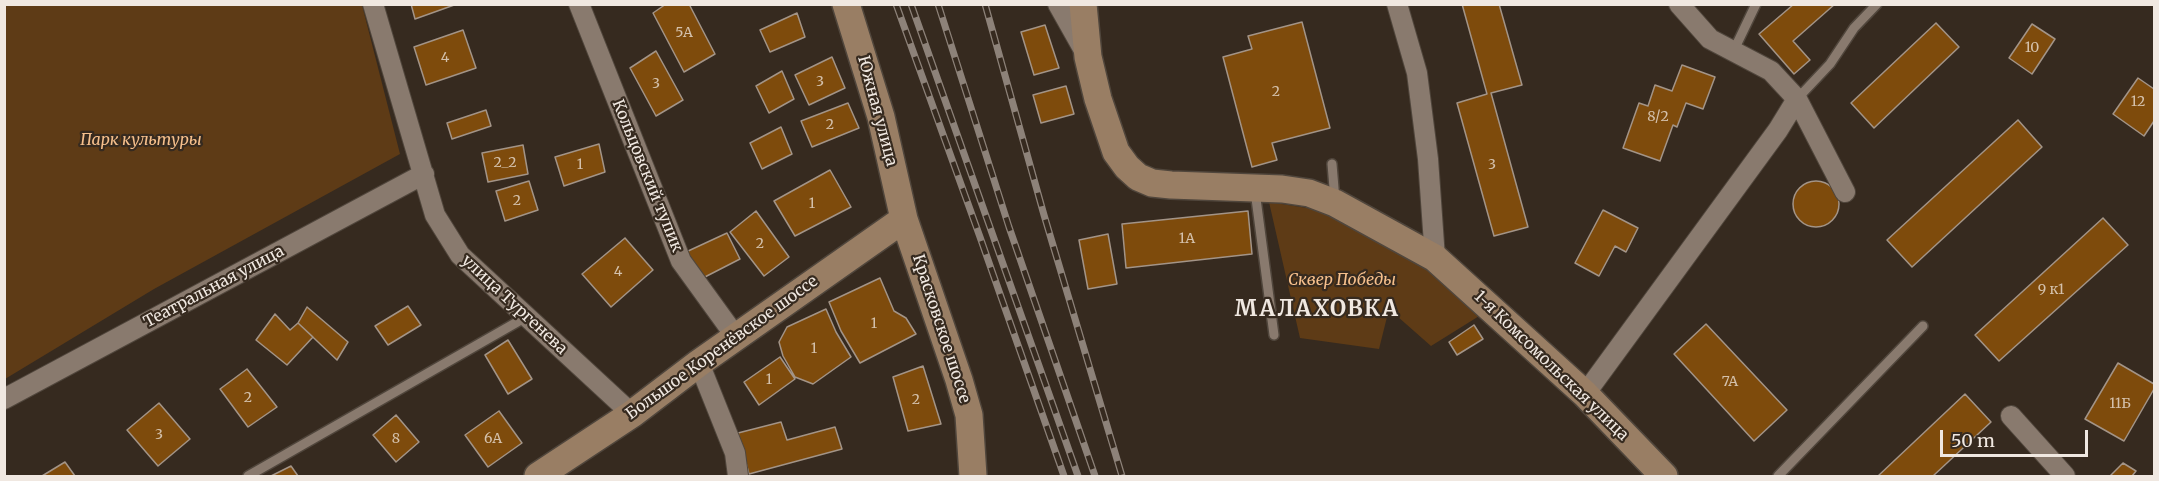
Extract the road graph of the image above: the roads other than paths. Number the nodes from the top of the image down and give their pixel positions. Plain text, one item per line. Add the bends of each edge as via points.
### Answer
1 (373, 4) edge
2 (579, 4) edge
3 (846, 4) edge
4 (1058, 4) edge
5 (1083, 4) edge
6 (1397, 4) edge
7 (1679, 4) edge
8 (1756, 4) edge
9 (1877, 4) edge
10 (1733, 52) junction
11 (1088, 57) junction
12 (1797, 99) junction
13 (1332, 164) dead end
14 (424, 174) junction
15 (1255, 189) junction
16 (1845, 192) dead end
17 (1335, 203) junction
18 (904, 219) junction
19 (1435, 258) junction
20 (526, 317) junction
21 (1923, 326) dead end
22 (1274, 335) dead end
23 (736, 337) junction
24 (699, 363) junction
25 (1585, 394) junction
26 (4, 399) edge
27 (632, 414) junction
28 (2011, 416) dead end
29 (248, 477) edge
30 (538, 477) edge
31 (738, 477) edge
32 (973, 477) edge
33 (1664, 477) edge
34 (1778, 477) edge
35 (2065, 477) edge

1 - 14 street, улица Тургенева
2 - 23 street, Кольцовский тупик via 681,261
3 - 18 main road, Южная улица via 881,117
4 - 11 street
5 - 11 main road, 1-я Комсомольская улица
6 - 19 street via 1417,73
7 - 10 street via 1710,39
8 - 10 lane
9 - 12 lane
10 - 12 street via 1771,71
11 - 15 main road, 1-я Комсомольская улица via 1116,152 1138,177 1171,185
12 - 16 street
12 - 25 street
13 - 17 lane
14 - 20 street, улица Тургенева via 435,215 460,255
14 - 26 street, Театральная улица
15 - 17 main road, 1-я Комсомольская улица via 1309,193
15 - 22 lane
17 - 19 main road, 1-я Комсомольская улица
18 - 23 main road, Большое Коренёвское шоссе
18 - 32 main road, Красковское шоссе via 963,392 969,415
19 - 25 main road, 1-я Комсомольская улица
20 - 27 street, улица Тургенева
20 - 29 lane
21 - 34 lane
23 - 24 main road, Большое Коренёвское шоссе
24 - 27 main road, Большое Коренёвское шоссе
24 - 31 street via 735,453
25 - 33 main road, 1-я Комсомольская улица
27 - 30 main road, Большое Коренёвское шоссе
28 - 35 street

